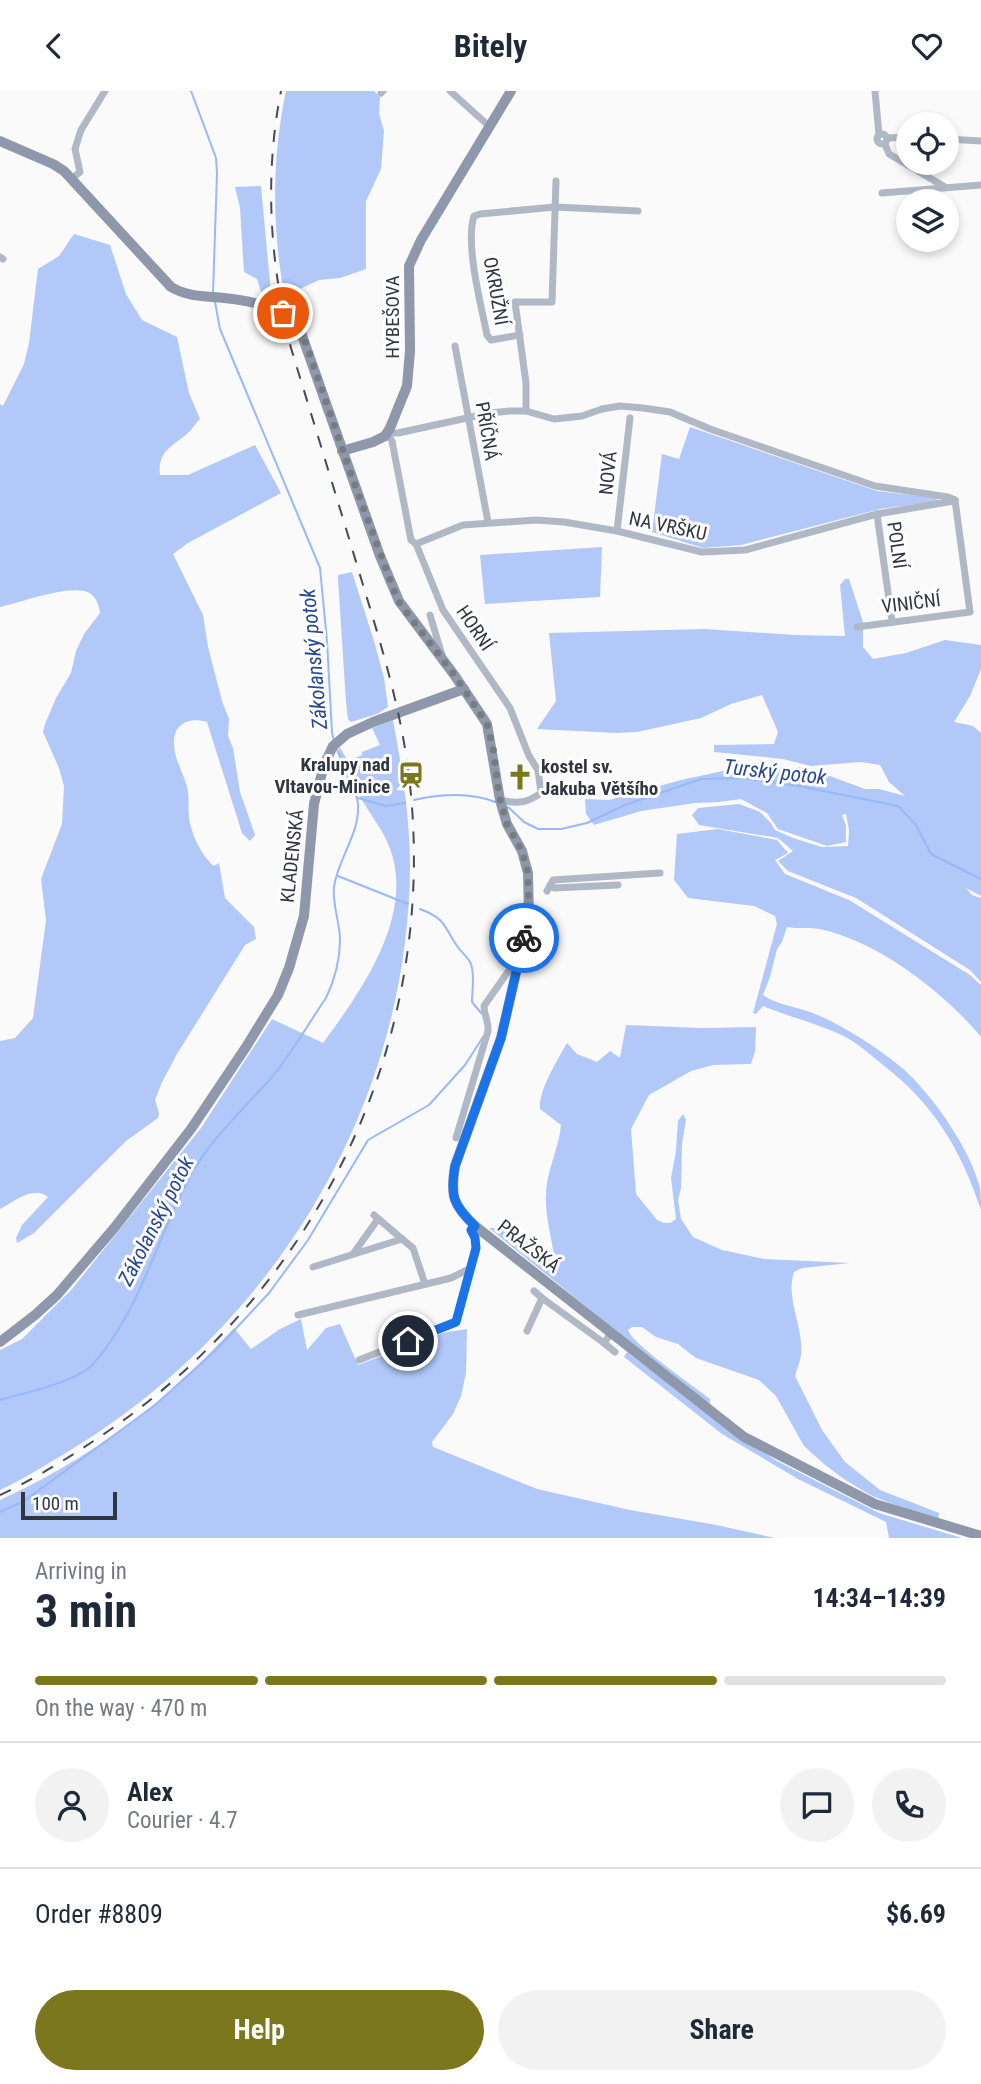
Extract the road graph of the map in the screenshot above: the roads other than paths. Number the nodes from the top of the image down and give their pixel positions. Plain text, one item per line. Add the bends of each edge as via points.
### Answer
1 (105, 91) edge
2 (450, 91) edge
3 (511, 91) edge
4 (875, 91) edge
5 (490, 127) junction
6 (896, 138) edge
7 (884, 139) junction
8 (959, 140) edge
9 (0, 141) edge
10 (981, 141) edge
11 (71, 179) junction
12 (556, 181) dead end
13 (981, 185) edge
14 (946, 188) junction
15 (882, 193) dead end
16 (555, 208) junction
17 (638, 211) dead end
18 (520, 335) junction
19 (455, 347) dead end
20 (526, 411) junction
21 (470, 418) junction
22 (630, 418) dead end
23 (386, 433) junction
24 (342, 451) junction
25 (955, 501) junction
26 (877, 514) junction
27 (488, 522) junction
28 (617, 531) junction
29 (416, 544) junction
30 (430, 615) dead end
31 (892, 621) junction
32 (857, 627) dead end
33 (443, 660) junction
34 (464, 689) junction
35 (500, 800) junction
36 (660, 873) dead end
37 (618, 885) dead end
38 (521, 953) junction
39 (456, 1137) dead end
40 (473, 1228) junction
41 (402, 1239) junction
42 (353, 1255) junction
43 (313, 1267) dead end
44 (471, 1268) junction
45 (425, 1284) junction
46 (534, 1291) dead end
47 (542, 1298) junction
48 (298, 1315) dead end
49 (527, 1331) dead end
50 (611, 1333) junction
51 (0, 1342) edge
52 (604, 1343) junction
53 (615, 1352) dead end
54 (359, 1360) dead end
55 (981, 1536) edge

1 - 11 street via 80,130 75,149 80,172
2 - 5 street
3 - 5 main road, HYBEŠOVA
4 - 7 street
5 - 23 main road, HYBEŠOVA via 409,265 409,376
6 - 7 street
7 - 14 street via 889,154
8 - 10 street
9 - 11 main road via 52,164
11 - 24 main road, PRAŽSKÁ via 171,287 181,293 238,300 283,313 299,327
12 - 16 street, OKRUŽNÍ
13 - 14 street
14 - 15 street
16 - 17 street, OKRUŽNÍ
16 - 18 street, OKRUŽNÍ via 552,302 515,302
16 - 18 street, OKRUŽNÍ via 480,214 472,222 473,262 486,335 491,340
18 - 20 street
19 - 21 street, PŘÍČNÁ
20 - 21 street
20 - 25 street via 554,419 620,406 670,412 865,482
21 - 23 street
21 - 27 street, PŘÍČNÁ
22 - 28 street, NOVÁ
23 - 24 main road
23 - 29 street, HORNÍ via 392,441 409,534
24 - 33 main road, PRAŽSKÁ via 398,601
25 - 26 street, NA VRŠKU
25 - 31 street, VINIČNÍ via 970,612
26 - 28 street, NA VRŠKU via 745,550 702,552
26 - 31 street, POLNÍ
27 - 28 street, NA VRŠKU via 536,520
27 - 29 street, NA VRŠKU via 455,527
29 - 35 street, HORNÍ via 443,610 510,708 538,770 541,793 524,803
30 - 33 street
31 - 32 street, VINIČNÍ
33 - 34 main road, PRAŽSKÁ
34 - 35 main road, PRAŽSKÁ via 487,724
34 - 51 main road, KLADENSKÁ via 373,722 340,739 328,753 314,804 304,916 278,995 191,1129 115,1227 57,1295
35 - 38 main road, PRAŽSKÁ via 528,873 529,916
36 - 37 street via 553,880 548,888
38 - 39 street, PRAŽSKÁ via 484,1006 488,1031
38 - 40 main road, PRAŽSKÁ via 501,1038 453,1177 453,1199
40 - 44 street via 476,1248
40 - 50 main road, PRAŽSKÁ
41 - 42 street
41 - 42 street via 376,1217
41 - 45 street via 414,1248
42 - 43 street
44 - 45 street
44 - 54 street via 456,1322
45 - 48 street
46 - 47 street
47 - 49 street
47 - 52 street
50 - 52 street
50 - 55 main road, PRAŽSKÁ via 744,1437 875,1504
52 - 53 street

